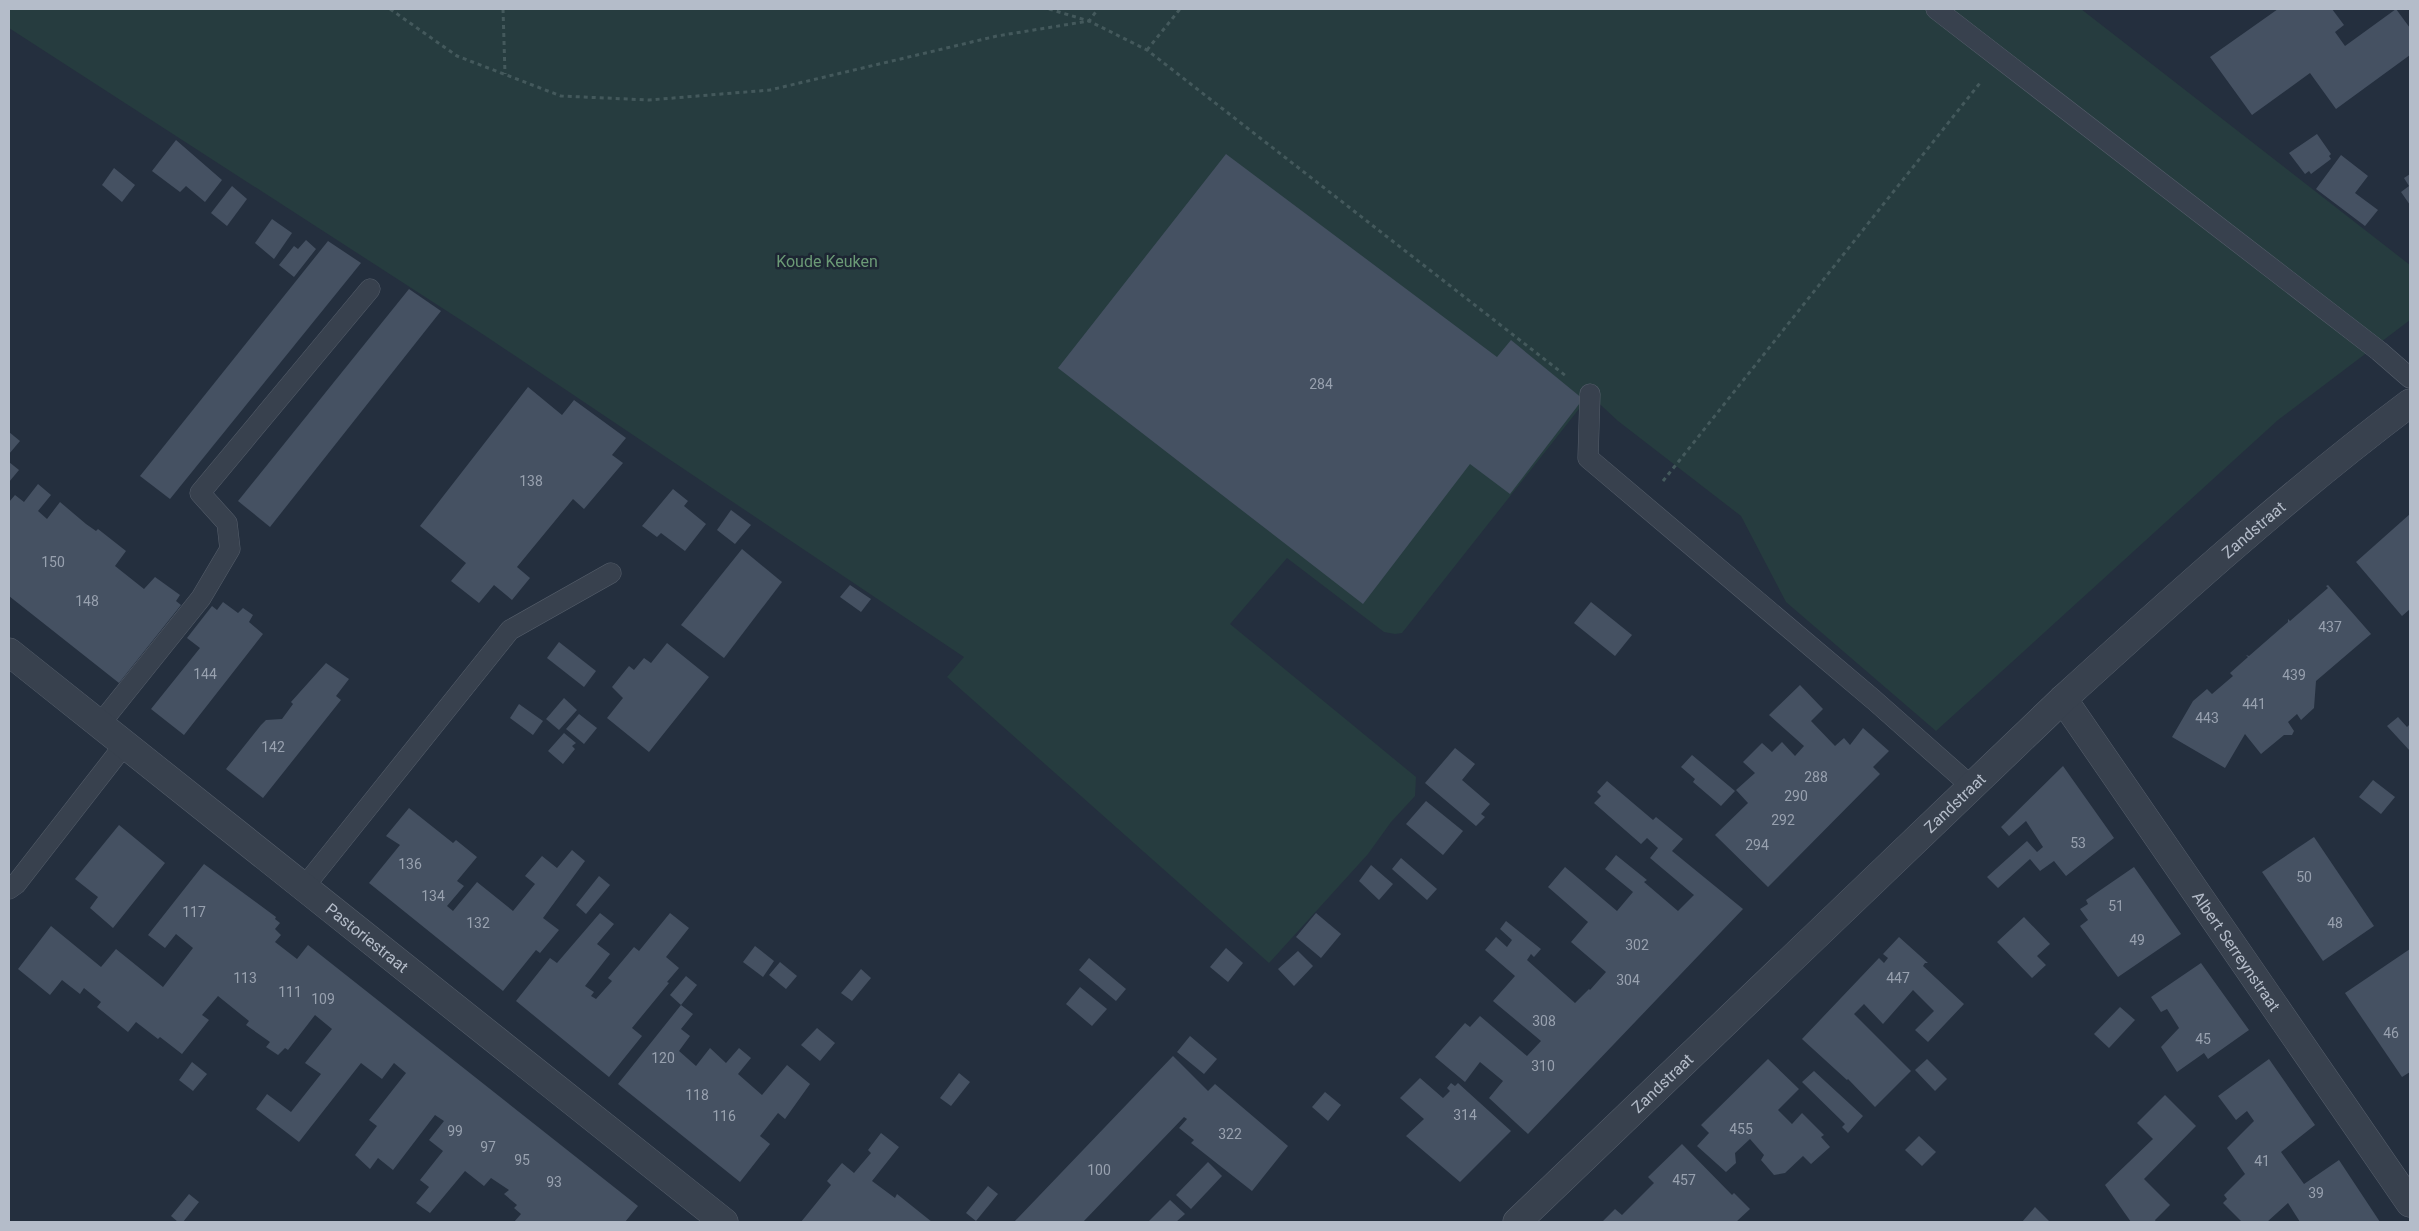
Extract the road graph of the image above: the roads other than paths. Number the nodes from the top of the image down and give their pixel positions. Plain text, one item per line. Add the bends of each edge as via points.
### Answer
1 (1936, 9) edge
2 (370, 289) dead end
3 (2410, 378) edge
4 (1590, 394) road end
5 (2410, 403) edge
6 (612, 573) dead end
7 (9, 652) edge
8 (2063, 699) junction
9 (100, 724) junction
10 (125, 744) junction
11 (1972, 786) junction
12 (304, 887) junction
13 (9, 889) edge
14 (2410, 1203) edge
15 (724, 1222) edge
16 (1517, 1222) edge

1 - 3 lane
2 - 9 lane via 200,494 226,523 230,549 201,598
4 - 11 lane via 1588,458
5 - 8 street, Zandstraat via 2228,553
6 - 12 lane via 510,630
7 - 9 street, Pastoriestraat
8 - 11 street, Zandstraat
8 - 14 street, Albert Serreynstraat
9 - 10 street, Pastoriestraat
10 - 12 street, Pastoriestraat
10 - 13 lane
11 - 16 street, Zandstraat
12 - 15 street, Pastoriestraat

